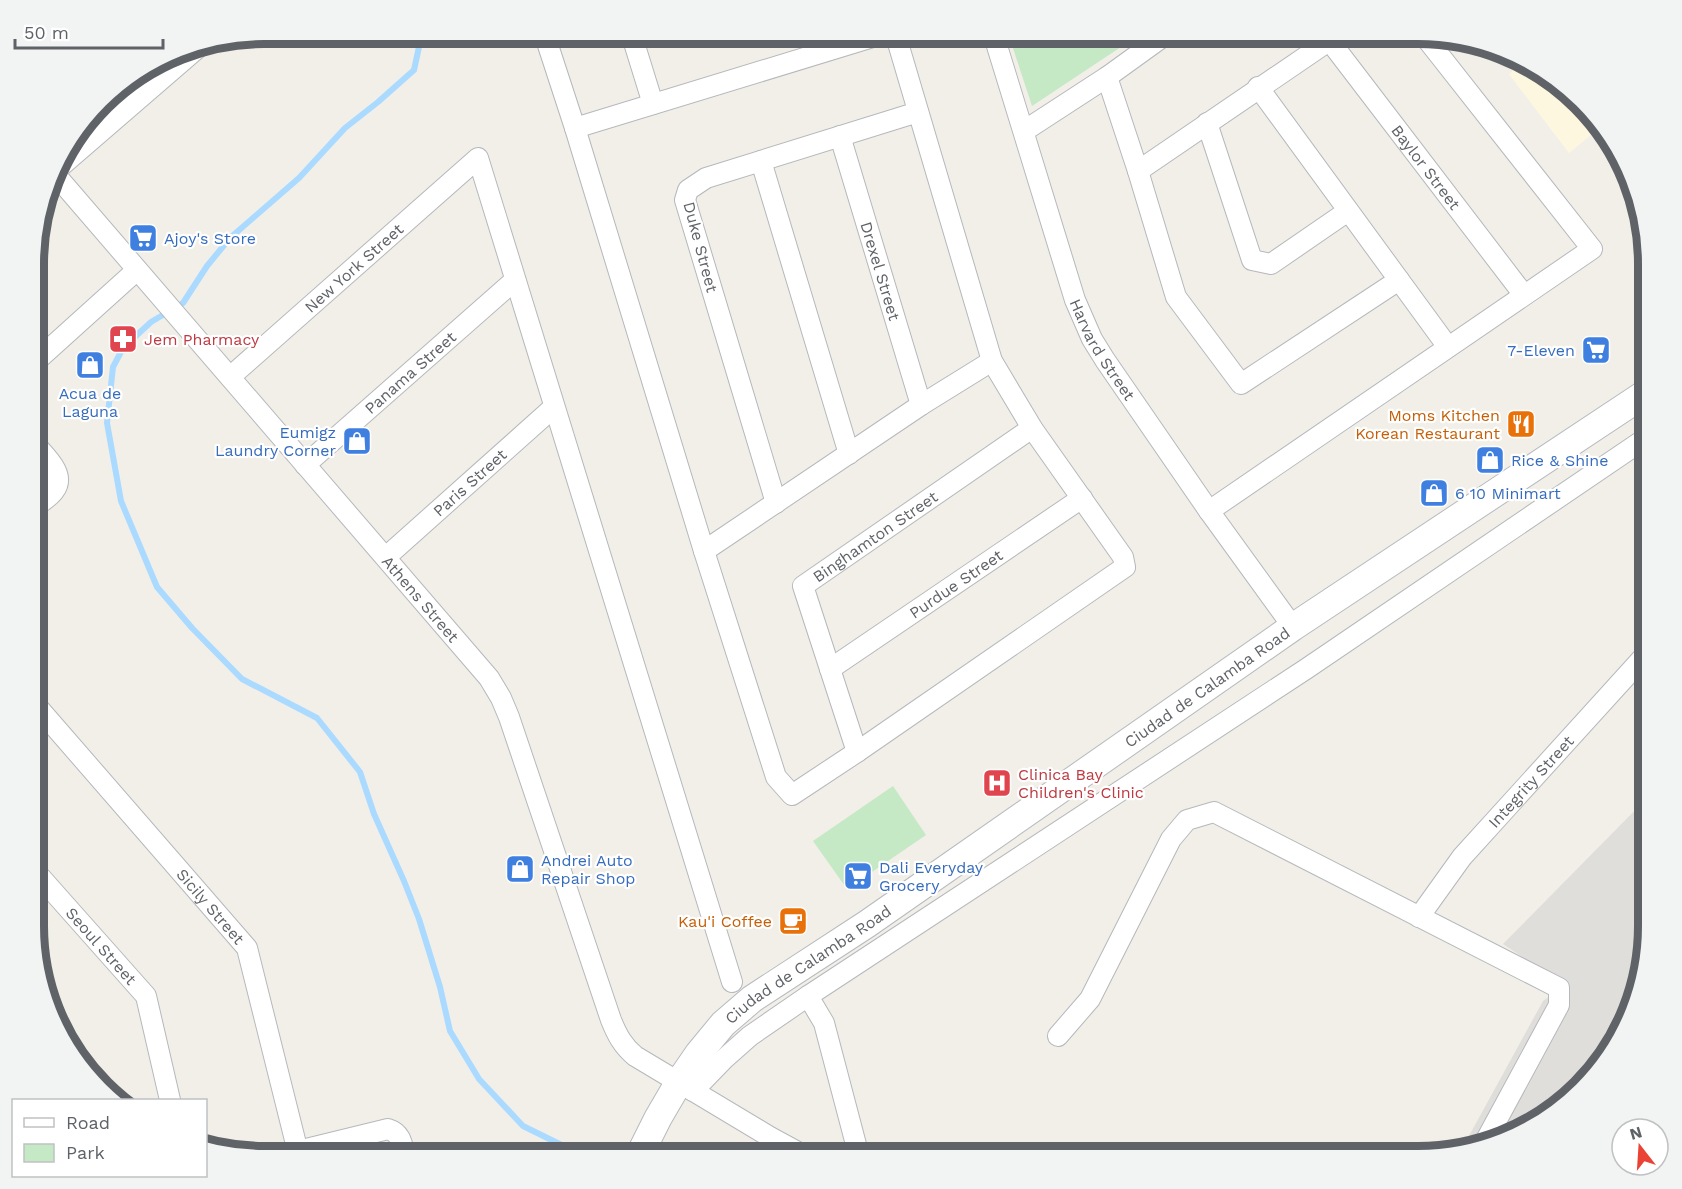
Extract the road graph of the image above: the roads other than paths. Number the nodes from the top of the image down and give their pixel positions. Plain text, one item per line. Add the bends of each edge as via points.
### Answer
1 (548, 44) edge
2 (635, 44) edge
3 (850, 44) edge
4 (898, 44) edge
5 (996, 44) edge
6 (1153, 44) edge
7 (1323, 44) edge
8 (1339, 44) edge
9 (1431, 44) edge
10 (187, 57) edge
11 (1107, 77) junction
12 (1258, 87) junction
13 (653, 104) junction
14 (918, 112) junction
15 (1207, 123) junction
16 (575, 128) junction
17 (1024, 131) junction
18 (840, 136) junction
19 (71, 157) edge
20 (760, 161) junction
21 (1138, 171) junction
22 (60, 181) edge
23 (1348, 211) junction
24 (137, 270) junction
25 (515, 280) junction
26 (1399, 280) junction
27 (1524, 295) junction
28 (1448, 347) junction
29 (44, 354) edge
30 (992, 361) junction
31 (230, 377) junction
32 (1638, 398) edge
33 (921, 405) junction
34 (554, 407) junction
35 (1032, 428) junction
36 (1638, 443) edge
37 (44, 454) edge
38 (849, 454) junction
39 (305, 465) junction
40 (1082, 498) junction
41 (44, 499) edge
42 (776, 503) junction
43 (1209, 511) junction
44 (704, 551) junction
45 (386, 557) junction
46 (1293, 627) junction
47 (1638, 662) edge
48 (830, 669) junction
49 (44, 714) edge
50 (857, 753) junction
51 (44, 881) edge
52 (1419, 917) junction
53 (732, 982) dead end
54 (808, 996) junction
55 (1058, 1036) dead end
56 (686, 1086) junction
57 (170, 1099) edge
58 (1489, 1134) edge
59 (296, 1146) edge
60 (324, 1146) edge
61 (402, 1146) edge
62 (644, 1146) edge
63 (787, 1146) edge
64 (857, 1146) edge

1 - 16 street
2 - 13 street
3 - 13 street
4 - 14 street
5 - 17 street, Harvard Street
6 - 11 street
7 - 12 street
8 - 27 street, Baylor Street
9 - 27 street via 1592,249
10 - 19 street
11 - 17 street
11 - 21 street
12 - 15 street
12 - 23 street
13 - 16 street
14 - 18 street, Duke Street
14 - 30 street
15 - 21 street
15 - 23 street via 1252,260 1271,264
16 - 44 street
17 - 43 street, Harvard Street via 1075,300 1092,339
18 - 20 street, Duke Street
18 - 33 street, Drexel Street
20 - 38 street
20 - 42 street, Duke Street via 706,178 688,190 685,200
21 - 26 street via 1176,297 1241,384
22 - 24 street, Athens Street
23 - 26 street
24 - 29 street
24 - 31 street, Athens Street
25 - 31 street, New York Street via 478,158
25 - 34 street
25 - 39 street, Panama Street
26 - 28 street
27 - 28 street
28 - 43 street
30 - 33 street
30 - 35 street
31 - 39 street, Athens Street
32 - 46 main road, Ciudad de Calamba Road
33 - 38 street
34 - 45 street, Paris Street
34 - 53 street
35 - 40 street
35 - 48 street, Binghamton Street via 803,586
36 - 54 street via 1306,669
37 - 41 street via 58,477 55,490
38 - 42 street
39 - 45 street, Athens Street
40 - 48 street, Purdue Street
40 - 50 street via 1123,557 1125,567
42 - 44 street
43 - 46 street, Harvard Street
44 - 50 street via 776,777 792,795
45 - 56 street, Athens Street via 489,678 501,698 616,1033 635,1056
46 - 56 main road, Ciudad de Calamba Road via 867,924 752,999 723,1024 699,1053
47 - 52 street, Integrity Street via 1462,857
48 - 50 street, Binghamton Street
49 - 59 street, Sicily Street via 247,948
51 - 57 street, Seoul Street via 146,996
52 - 55 street via 1215,812 1186,819 1171,839 1090,999
52 - 58 street via 1559,988 1559,1005
54 - 56 street
54 - 64 street via 824,1023
56 - 62 main road, Ciudad de Calamba Road via 658,1118
56 - 63 street, Athens Street
60 - 61 street via 388,1129 396,1131

